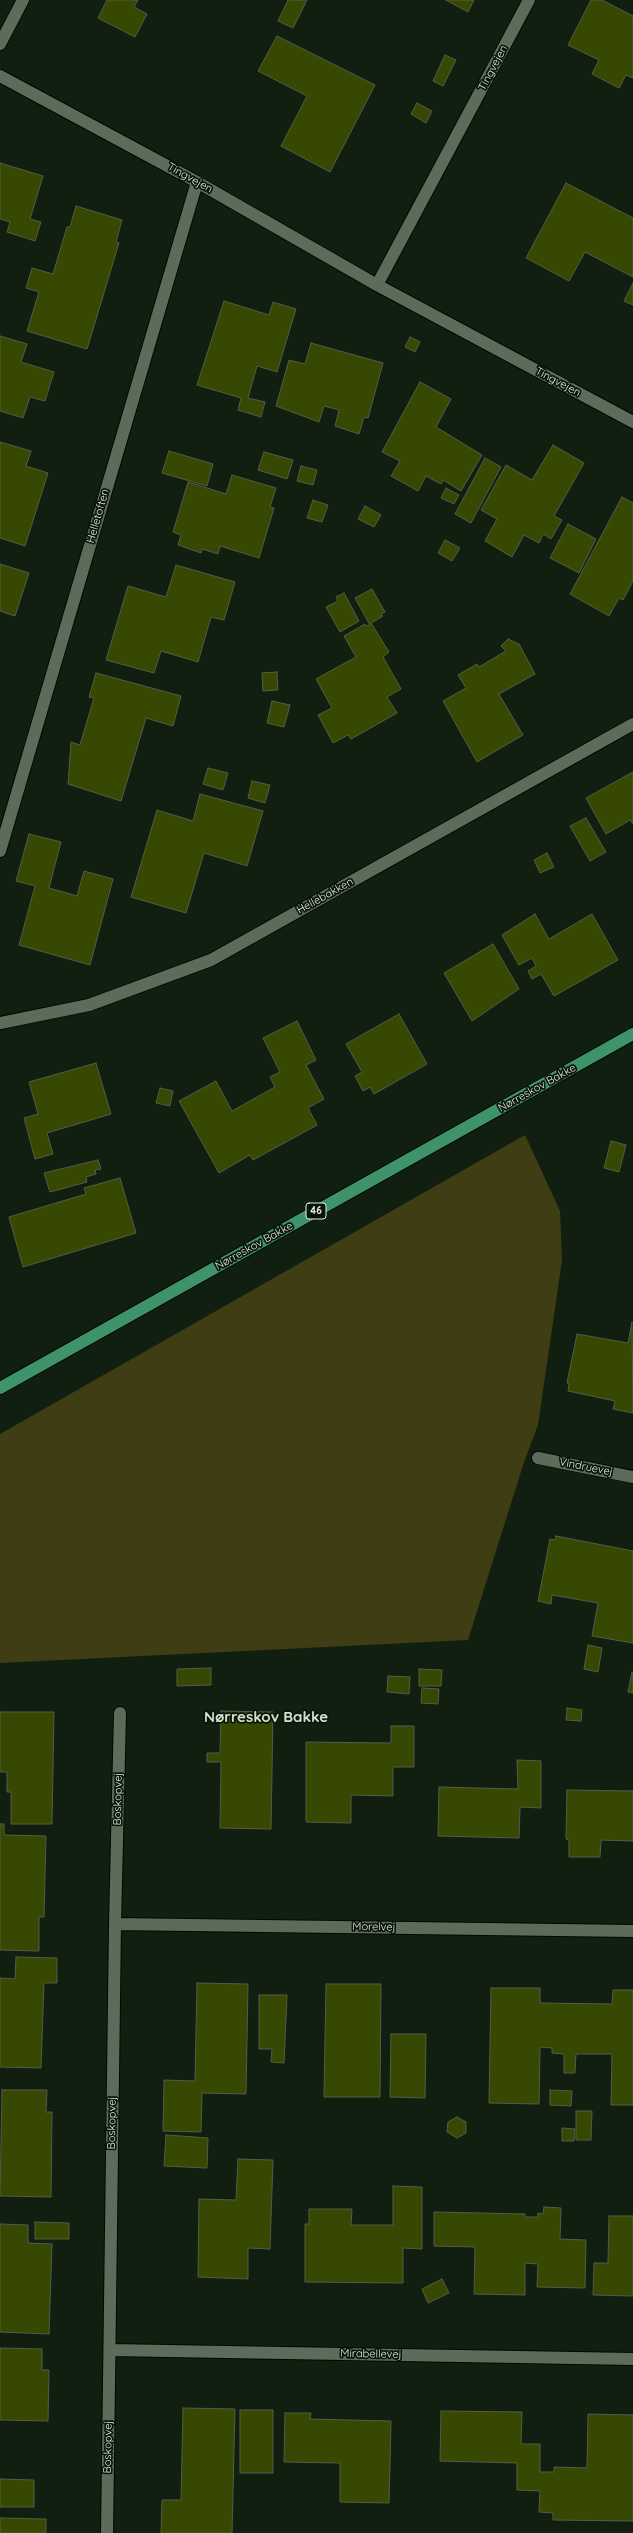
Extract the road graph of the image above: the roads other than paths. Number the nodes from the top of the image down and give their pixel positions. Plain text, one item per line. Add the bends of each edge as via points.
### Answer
1 (23, 0) edge
2 (529, 0) edge
3 (0, 44) edge
4 (0, 76) edge
5 (197, 182) junction
6 (377, 285) junction
7 (633, 422) edge
8 (633, 724) edge
9 (0, 851) edge
10 (0, 1024) edge
11 (633, 1034) edge
12 (0, 1388) edge
13 (538, 1458) dead end
14 (633, 1477) edge
15 (120, 1713) dead end
16 (114, 1924) junction
17 (633, 1931) edge
18 (110, 2350) junction
19 (633, 2359) edge
20 (107, 2533) edge

1 - 3 street
2 - 6 street, Tingvejen
4 - 5 street, Tingvejen
5 - 6 street, Tingvejen
5 - 9 street, Helletoften
6 - 7 street, Tingvejen
8 - 10 street, Hellebakken via 211,960 88,1005
11 - 12 main road, Nørreskov Bakke / 46
13 - 14 street, Vindruevej
15 - 16 street, Boskopvej
16 - 17 street, Morelvej
16 - 18 street, Boskopvej
18 - 19 street, Mirabellevej
18 - 20 street, Boskopvej

